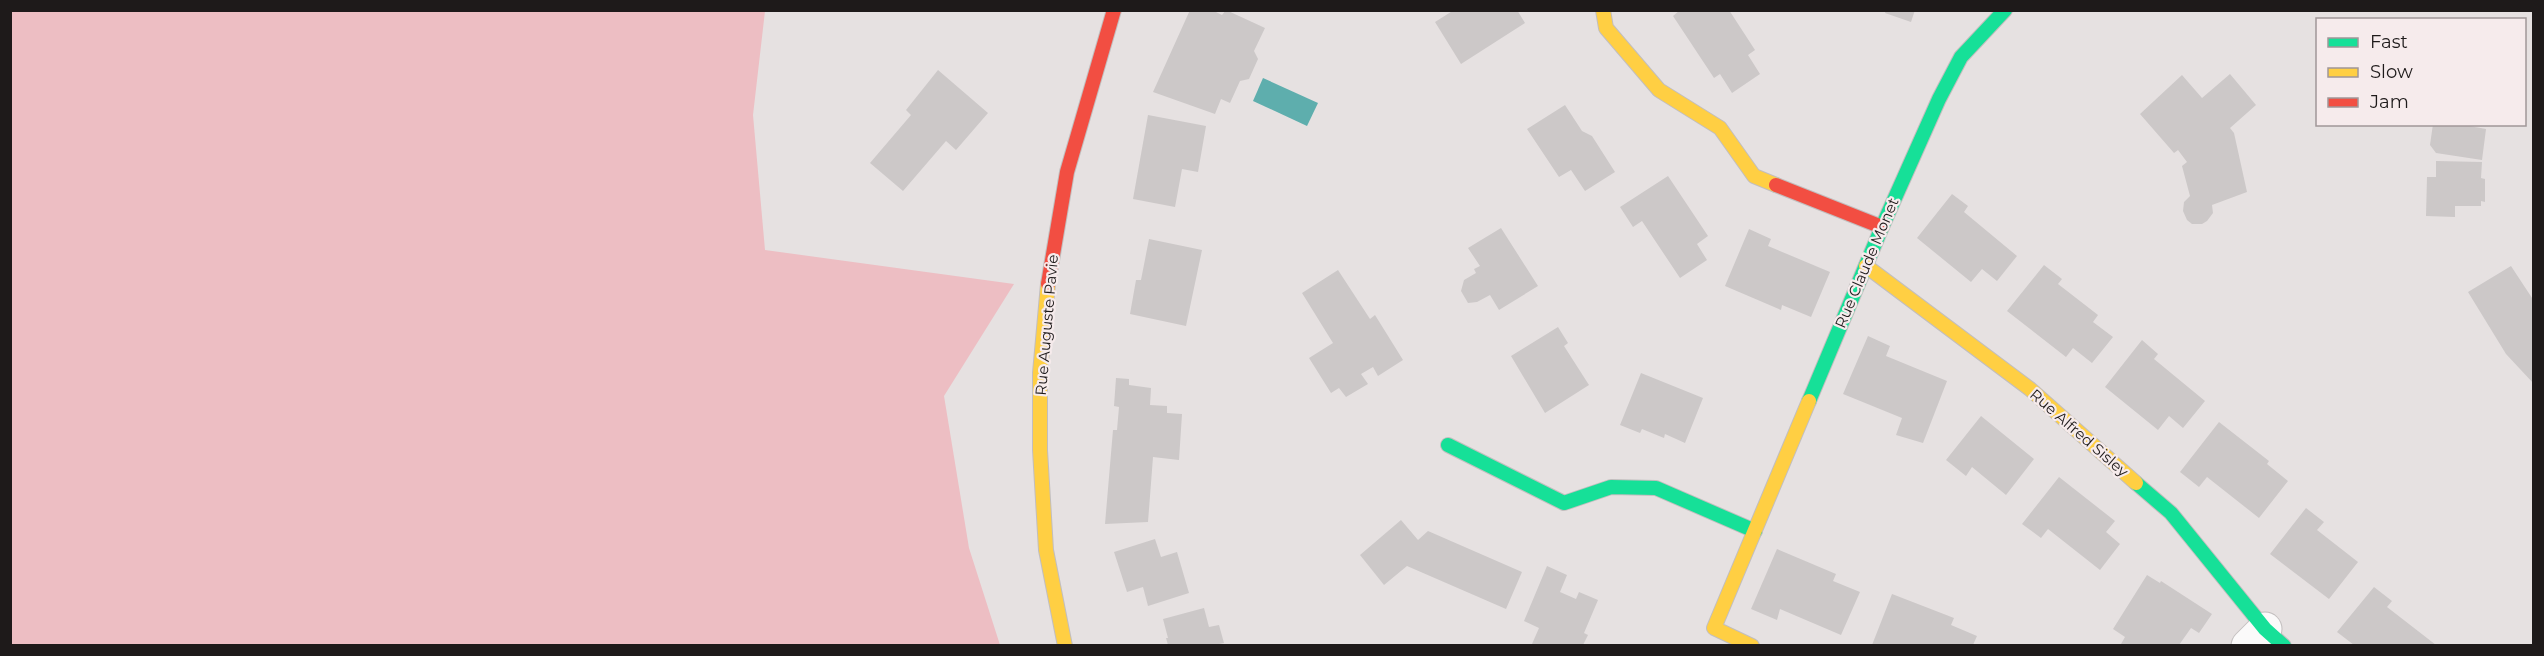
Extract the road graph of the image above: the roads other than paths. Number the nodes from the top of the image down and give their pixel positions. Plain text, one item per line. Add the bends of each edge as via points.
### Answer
1 (1114, 10) edge
2 (1603, 10) edge
3 (2005, 10) edge
4 (1882, 227) junction
5 (1866, 266) junction
6 (1448, 446) dead end
7 (1755, 531) junction
8 (2266, 640) edge
9 (1065, 645) edge
10 (1752, 645) edge

1 - 9 street, Rue Auguste Pavie via 1067,172 1049,272 1040,373 1046,550
2 - 4 street via 1606,28 1659,90 1720,128 1754,176
3 - 4 street, Rue Claude Monet via 1960,57
4 - 5 street, Rue Claude Monet
5 - 7 street, Rue Claude Monet
5 - 8 street, Rue Alfred Sisley via 2030,389 2171,513
6 - 7 street via 1564,503 1611,487 1656,488
7 - 10 street, Rue Claude Monet via 1714,628

